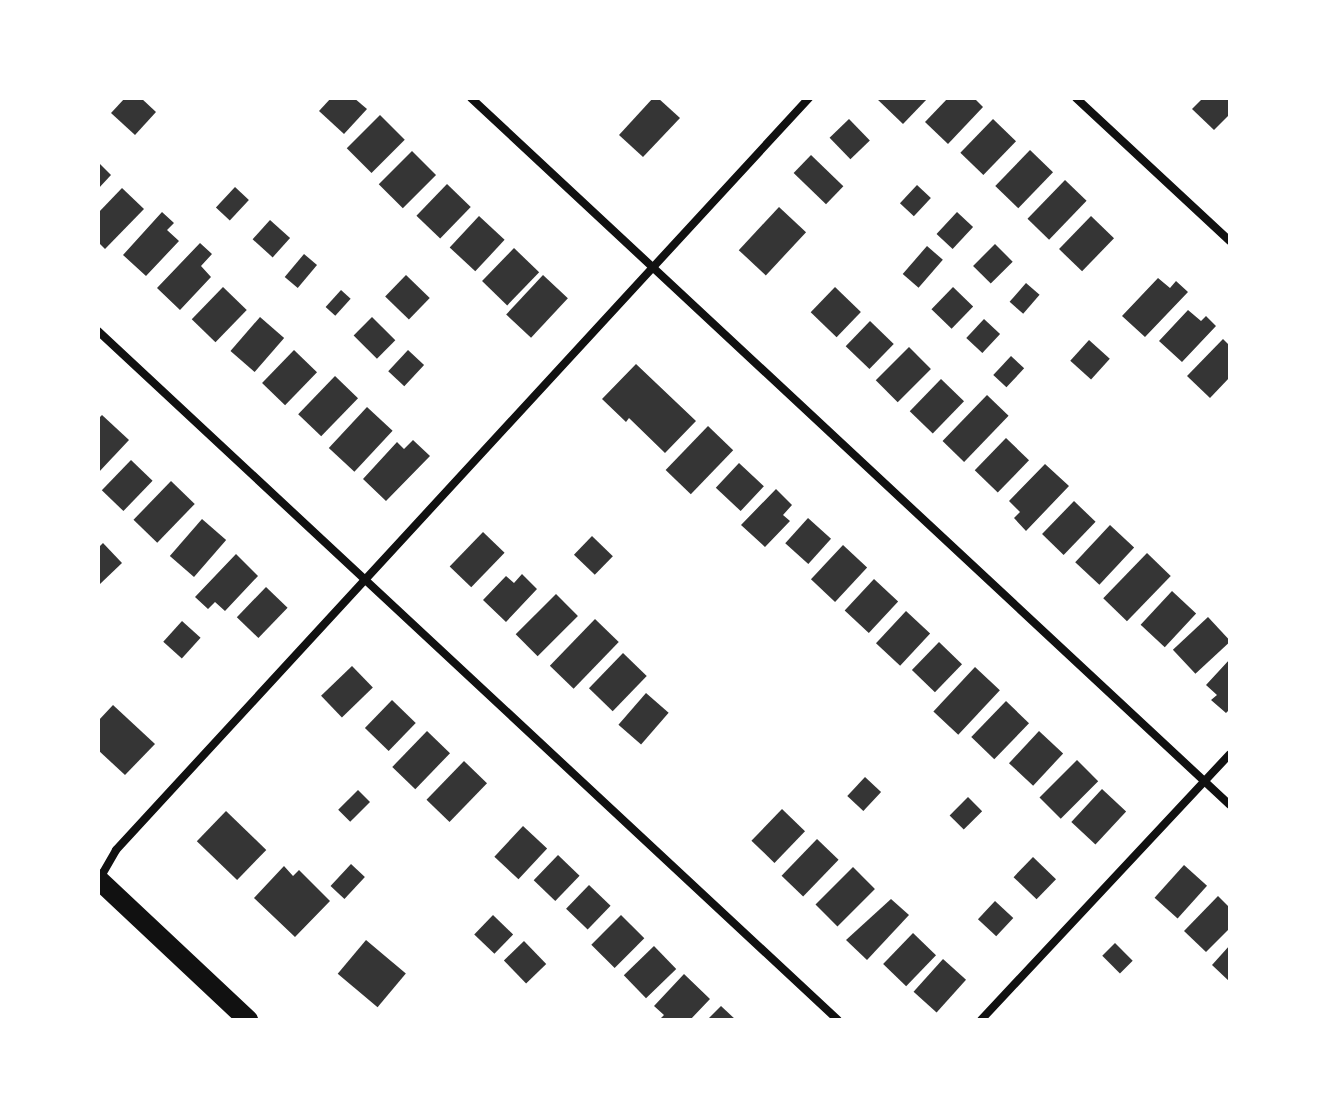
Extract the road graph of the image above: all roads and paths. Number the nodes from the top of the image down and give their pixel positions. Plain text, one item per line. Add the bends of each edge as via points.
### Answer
1 (471, 98) edge
2 (809, 98) edge
3 (1076, 98) edge
4 (1230, 241) edge
5 (652, 269) junction
6 (98, 331) edge
7 (365, 582) junction
8 (1230, 754) edge
9 (1205, 781) junction
10 (1230, 805) edge
11 (98, 882) edge
12 (248, 1020) edge
13 (838, 1020) edge
14 (981, 1020) edge

1 - 5 street
2 - 5 street
3 - 4 street
5 - 7 street
5 - 9 street
6 - 7 street
7 - 11 street via 116,850
7 - 13 street
8 - 9 street
9 - 10 street
9 - 14 street
11 - 12 main road

